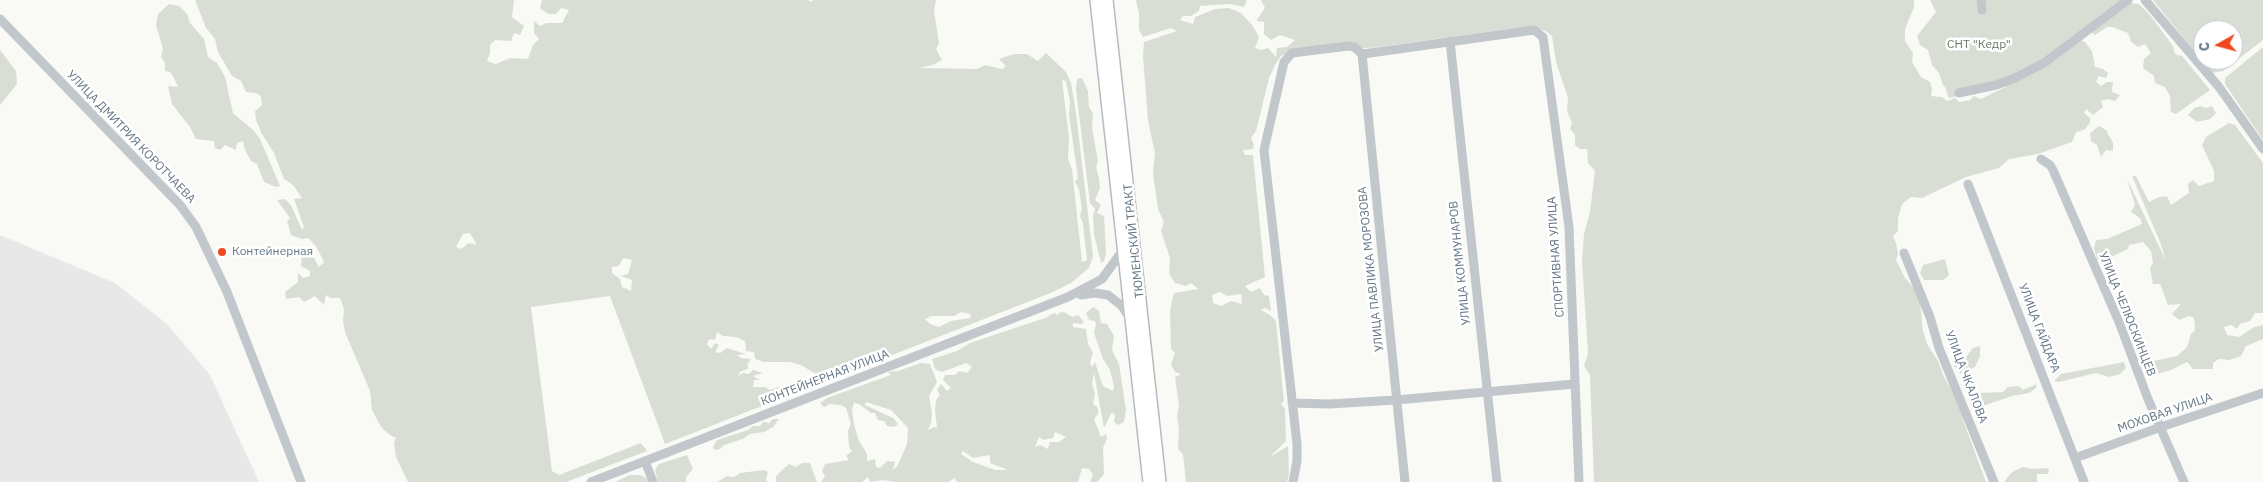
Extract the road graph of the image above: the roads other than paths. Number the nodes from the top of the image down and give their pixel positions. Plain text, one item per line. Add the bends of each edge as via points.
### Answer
1 (1096, 0) edge
2 (1107, 0) edge
3 (2145, 0) edge
4 (2127, 1) edge
5 (0, 19) edge
6 (1450, 41) junction
7 (1362, 54) junction
8 (1959, 93) dead end
9 (2263, 149) edge
10 (2041, 160) dead end
11 (1968, 184) dead end
12 (1123, 250) junction
13 (1904, 253) dead end
14 (1068, 297) junction
15 (1131, 320) junction
16 (1575, 384) junction
17 (1487, 391) junction
18 (2263, 393) edge
19 (1396, 400) junction
20 (1292, 403) junction
21 (2161, 427) junction
22 (2076, 458) junction
23 (645, 461) junction
24 (301, 482) edge
25 (591, 482) edge
26 (653, 482) edge
27 (1148, 482) edge
28 (1160, 482) edge
29 (1293, 482) edge
30 (1405, 482) edge
31 (1497, 482) edge
32 (1579, 482) edge
33 (1994, 482) edge
34 (2084, 482) edge
35 (2184, 482) edge

1 - 12 main road, ТЮМЕНСКИЙ ТРАКТ
2 - 28 main road, ТЮМЕНСКИЙ ТРАКТ
3 - 9 street via 2220,87
4 - 8 street via 2044,63 1996,85
5 - 24 street, УЛИЦА ДМИТРИЯ КОРОТЧАЕВА via 180,205 196,226 227,292
6 - 7 street
6 - 16 street, СПОРТИВНАЯ УЛИЦА via 1523,30 1534,30 1543,37 1569,227
6 - 17 street, УЛИЦА КОММУНАРОВ
7 - 19 street, УЛИЦА ПАВЛИКА МОРОЗОВА
7 - 20 street via 1348,46 1288,56 1267,130 1265,161
10 - 21 street, УЛИЦА ЧЕЛЮСКИНЦЕВ via 2053,170
11 - 22 street, УЛИЦА ГАЙДАРА
12 - 14 street, КОНТЕЙНЕРНАЯ УЛИЦА via 1102,279
12 - 15 main road, ТЮМЕНСКИЙ ТРАКТ
13 - 33 street, УЛИЦА ЧКАЛОВА
14 - 15 street, КОНТЕЙНЕРНАЯ УЛИЦА via 1090,293 1108,295 1122,306
14 - 23 street, КОНТЕЙНЕРНАЯ УЛИЦА
15 - 27 main road, ТЮМЕНСКИЙ ТРАКТ
16 - 17 street
16 - 32 street, СПОРТИВНАЯ УЛИЦА
17 - 19 street
17 - 31 street, УЛИЦА КОММУНАРОВ
18 - 21 street, МОХОВАЯ УЛИЦА
19 - 20 street
19 - 30 street, УЛИЦА ПАВЛИКА МОРОЗОВА
20 - 29 street via 1297,461
21 - 22 street, МОХОВАЯ УЛИЦА
21 - 35 street, УЛИЦА ЧЕЛЮСКИНЦЕВ
22 - 34 street, УЛИЦА ГАЙДАРА
23 - 25 street, КОНТЕЙНЕРНАЯ УЛИЦА
23 - 26 street

